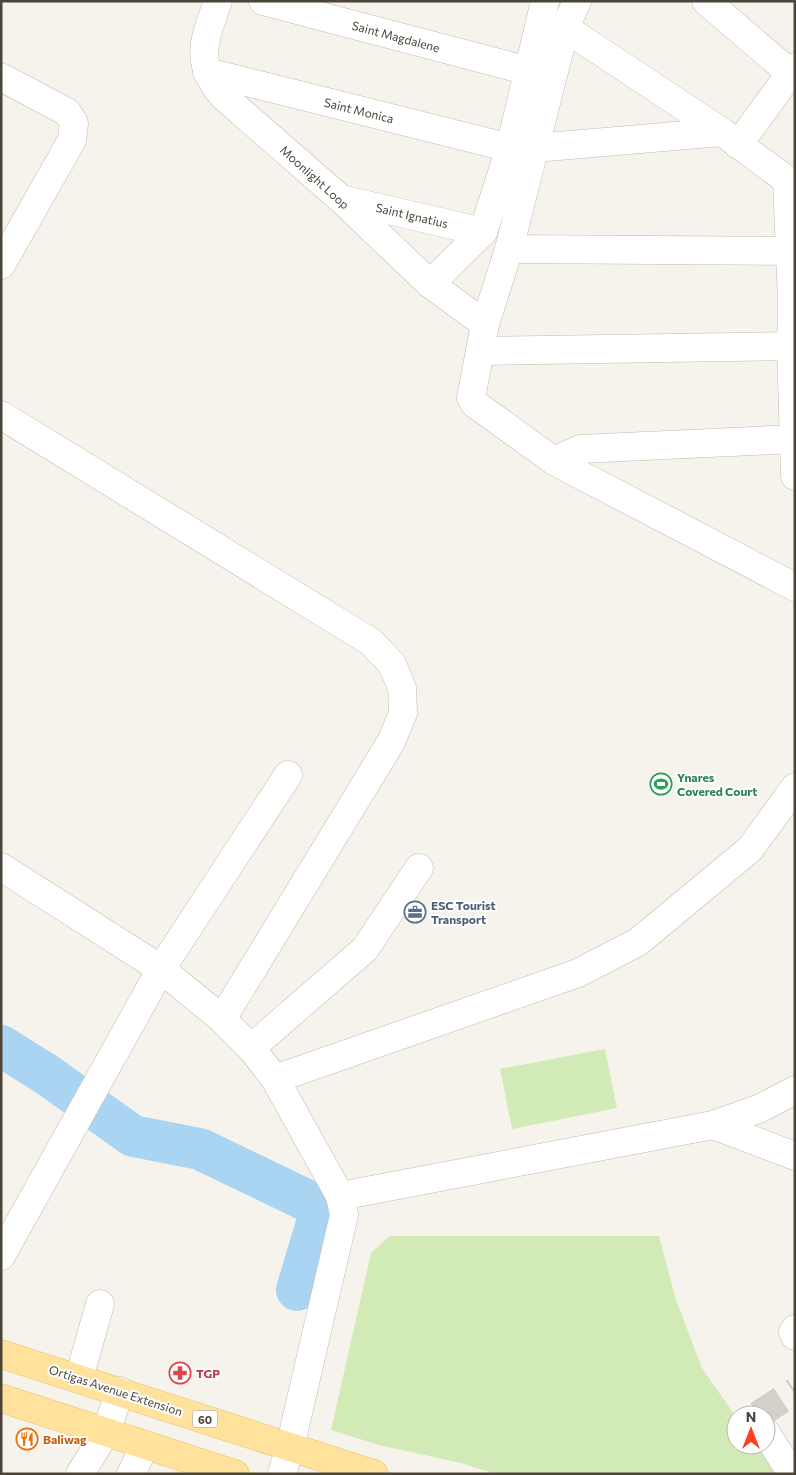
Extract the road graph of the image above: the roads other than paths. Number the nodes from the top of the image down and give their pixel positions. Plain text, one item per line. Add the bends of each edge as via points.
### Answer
1 (218, 1) edge
2 (263, 1) edge
3 (545, 1) edge
4 (577, 1) edge
5 (706, 1) edge
6 (565, 28) junction
7 (529, 71) junction
8 (207, 72) junction
9 (793, 72) edge
10 (1, 77) edge
11 (730, 138) junction
12 (523, 148) junction
13 (791, 183) edge
14 (341, 199) junction
15 (483, 232) junction
16 (509, 249) junction
17 (790, 251) junction
18 (1, 265) edge
19 (430, 284) junction
20 (793, 297) edge
21 (485, 324) junction
22 (791, 346) junction
23 (480, 351) junction
24 (1, 415) edge
25 (794, 439) edge
26 (554, 461) junction
27 (795, 476) edge
28 (795, 586) edge
29 (288, 775) dead end
30 (795, 787) edge
31 (1, 867) edge
32 (419, 868) dead end
33 (161, 969) junction
34 (222, 1019) junction
35 (251, 1048) junction
36 (275, 1079) junction
37 (795, 1090) edge
38 (713, 1125) junction
39 (795, 1156) edge
40 (340, 1196) junction
41 (1, 1256) edge
42 (100, 1304) dead end
43 (795, 1329) edge
44 (795, 1336) edge
45 (1, 1354) edge
46 (79, 1378) junction
47 (120, 1391) junction
48 (1, 1398) edge
49 (106, 1432) junction
50 (145, 1445) junction
51 (290, 1447) junction
52 (776, 1449) edge
53 (80, 1474) edge
54 (131, 1474) edge
55 (235, 1474) edge
56 (282, 1474) edge
57 (374, 1474) edge
58 (792, 1474) edge

1 - 8 street, Moonlight Loop via 204,44
2 - 7 street, Saint Magdalene
3 - 7 street
4 - 6 street
5 - 9 street
6 - 11 street
6 - 12 street
7 - 12 street
8 - 12 street, Saint Monica
8 - 14 street, Moonlight Loop via 223,96
9 - 11 street
10 - 18 street via 67,112 74,123 72,140
11 - 12 street, Saint Monica
11 - 13 street
12 - 15 street
12 - 16 street
13 - 17 street
14 - 15 street, Saint Ignatius
14 - 19 street, Moonlight Loop
15 - 19 street
16 - 17 street
16 - 21 street
17 - 20 street
19 - 21 street, Moonlight Loop
20 - 22 street
21 - 23 street
22 - 23 street
22 - 25 street
23 - 26 street via 471,398 475,404
24 - 34 street via 371,642 392,664 402,688 403,714 391,742
25 - 26 street via 580,449
25 - 27 street
26 - 28 street
29 - 33 street
30 - 36 street via 750,849 638,942 578,973
31 - 33 street
32 - 35 street via 365,949
33 - 34 street
33 - 41 street
34 - 35 street
35 - 36 street
36 - 40 street
37 - 38 street via 761,1108
38 - 39 street
38 - 40 street
40 - 51 street via 344,1215
42 - 46 street
43 - 44 street
45 - 46 main road, Ortigas Avenue Extension / 60
46 - 47 main road, Ortigas Avenue Extension / 60
47 - 49 street
47 - 51 main road, Ortigas Avenue Extension / 60
48 - 49 main road
49 - 50 main road
49 - 53 street
50 - 54 street
50 - 55 main road
51 - 56 street
51 - 57 main road, Ortigas Avenue Extension / 60
52 - 58 street

